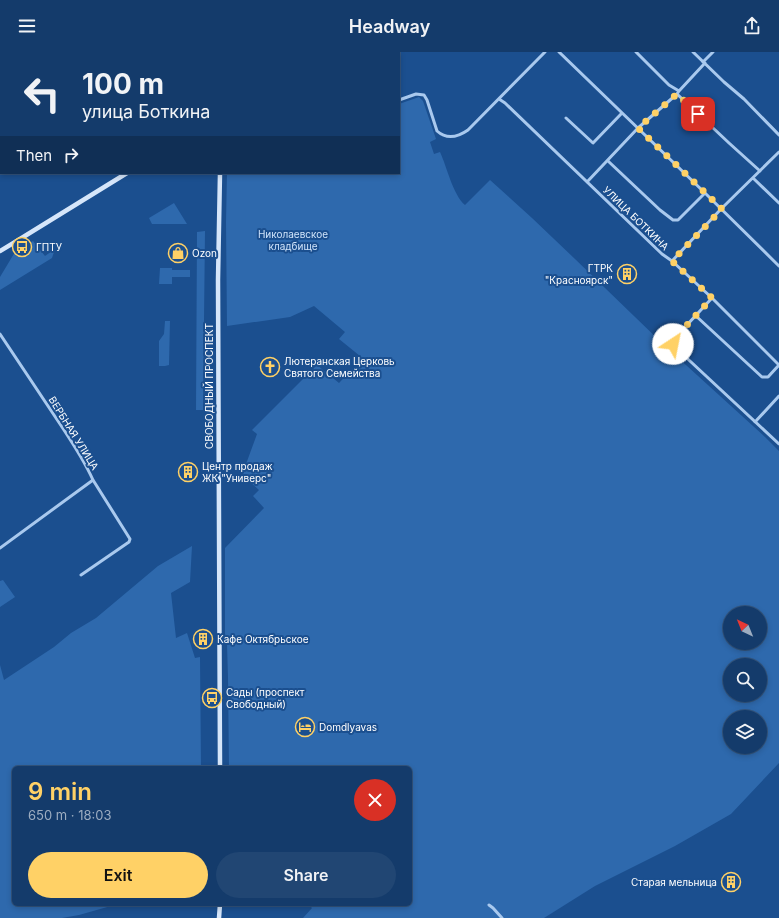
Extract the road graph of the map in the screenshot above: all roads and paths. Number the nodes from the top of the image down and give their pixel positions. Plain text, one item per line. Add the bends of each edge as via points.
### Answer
1 (545, 52) edge
2 (559, 52) edge
3 (636, 52) edge
4 (693, 52) edge
5 (713, 52) edge
6 (704, 63) junction
7 (678, 93) junction
8 (499, 99) junction
9 (400, 100) edge
10 (622, 113) junction
11 (566, 118) dead end
12 (638, 128) junction
13 (779, 135) edge
14 (779, 152) edge
15 (608, 161) junction
16 (760, 172) junction
17 (125, 174) edge
18 (220, 174) edge
19 (754, 178) junction
20 (587, 182) junction
21 (705, 193) junction
22 (779, 203) edge
23 (722, 209) junction
24 (0, 251) edge
25 (672, 261) junction
26 (779, 266) edge
27 (712, 298) junction
28 (696, 316) junction
29 (0, 334) edge
30 (779, 365) edge
31 (779, 396) edge
32 (755, 422) junction
33 (779, 444) edge
34 (93, 480) junction
35 (0, 548) edge
36 (81, 575) dead end
37 (220, 766) edge
38 (489, 905) dead end
39 (220, 906) edge
40 (219, 918) edge
41 (502, 918) edge

1 - 8 street
2 - 10 street
3 - 7 street
4 - 6 street
5 - 6 street
6 - 7 street
6 - 13 street
7 - 12 street
7 - 16 street
8 - 9 street via 468,130 453,137 447,137 437,131 424,95 416,94
8 - 20 street, УЛИЦА БОТКИНА
10 - 11 street via 593,143
10 - 12 street
12 - 15 street
12 - 21 street
14 - 16 street
15 - 20 street
15 - 21 street via 673,220 678,220
16 - 19 street
17 - 24 main road
18 - 37 main road, СВОБОДНЫЙ ПРОСПЕКТ
19 - 22 street
19 - 23 street
20 - 25 street, УЛИЦА БОТКИНА
21 - 23 street
23 - 25 street
23 - 26 street
25 - 27 street, УЛИЦА БОТКИНА
27 - 28 street
27 - 30 street, УЛИЦА БОТКИНА
28 - 30 street via 762,378 768,377
28 - 32 street via 673,340 673,344
29 - 34 street, ВЕРБНАЯ УЛИЦА via 72,442
31 - 32 street
32 - 33 street
34 - 35 street
34 - 36 street, ВЕРБНАЯ УЛИЦА via 130,539
38 - 41 street
39 - 40 main road

